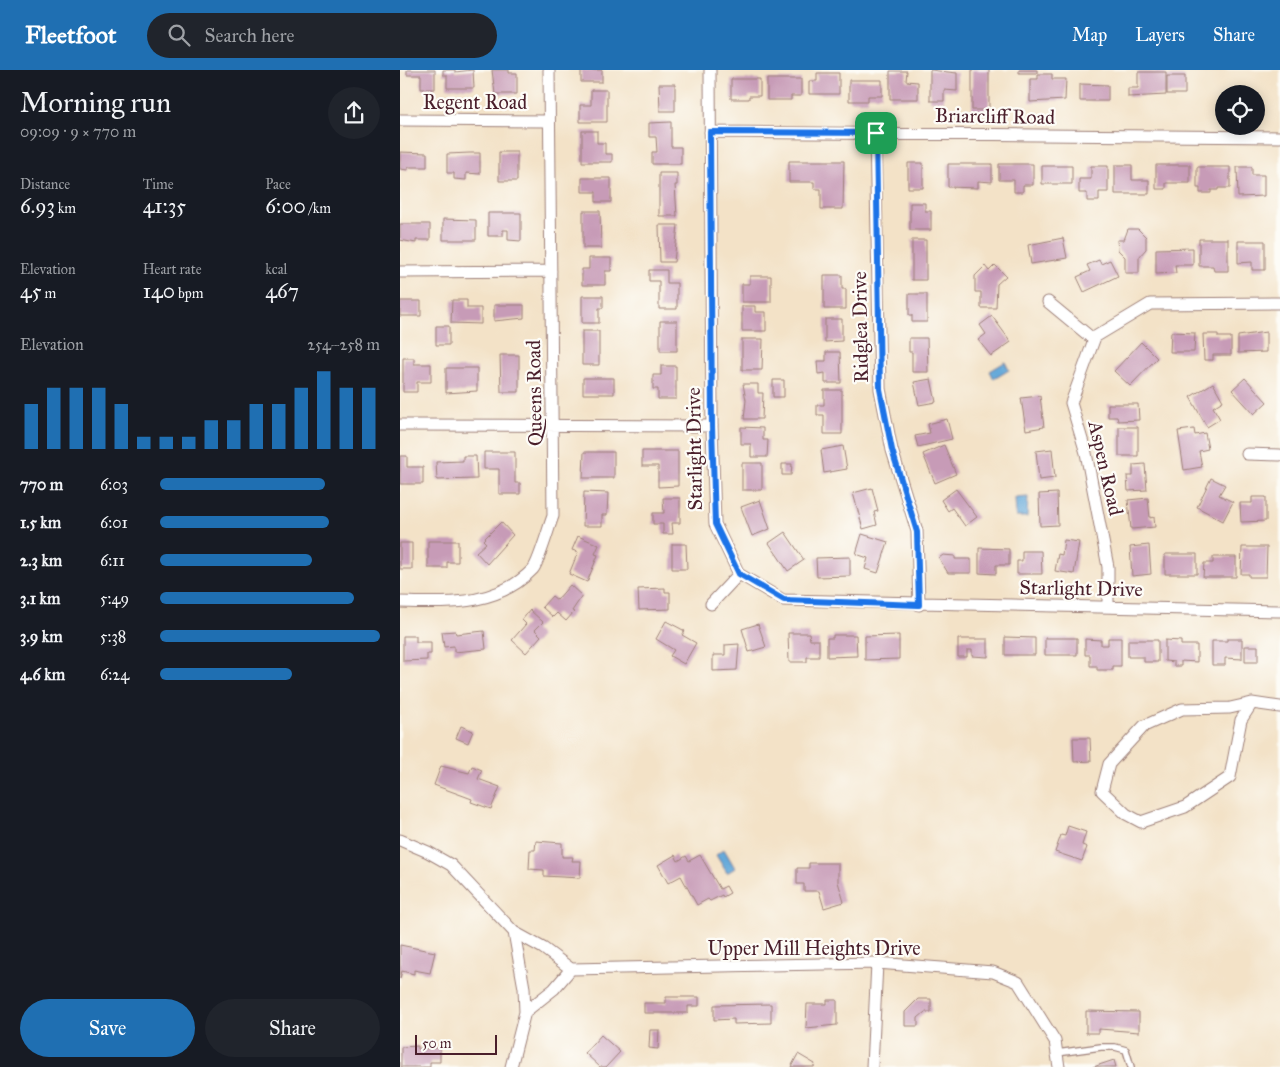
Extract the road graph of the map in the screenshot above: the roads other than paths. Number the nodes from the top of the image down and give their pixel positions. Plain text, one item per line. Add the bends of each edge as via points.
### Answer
1 (550, 70) edge
2 (710, 70) edge
3 (400, 120) edge
4 (549, 121) junction
5 (710, 132) junction
6 (876, 133) junction
7 (1280, 137) edge
8 (551, 271) junction
9 (400, 272) edge
10 (1048, 302) dead end
11 (1280, 303) edge
12 (1094, 340) junction
13 (400, 425) edge
14 (554, 426) junction
15 (712, 426) junction
16 (1247, 454) dead end
17 (1280, 455) edge
18 (739, 574) junction
19 (400, 602) edge
20 (711, 604) dead end
21 (919, 605) junction
22 (1108, 607) junction
23 (1280, 611) edge
24 (1252, 704) junction
25 (1280, 707) edge
26 (400, 840) edge
27 (514, 932) junction
28 (877, 963) junction
29 (572, 969) junction
30 (525, 1012) junction
31 (1057, 1053) junction
32 (511, 1067) edge
33 (872, 1067) edge
34 (1059, 1067) edge
35 (1131, 1067) edge

1 - 4 street, Queens Road
2 - 5 street, Starlight Drive
3 - 4 street, Regent Road
4 - 8 street, Queens Road
5 - 6 street, Briarcliff Road
5 - 15 street, Starlight Drive
6 - 7 street, Briarcliff Road
6 - 21 street, Ridglea Drive via 880,389 892,450 917,532
8 - 9 street
8 - 14 street, Queens Road
10 - 12 street
11 - 12 street via 1150,304
12 - 22 street, Aspen Road via 1071,403 1086,454 1108,567
13 - 14 street
14 - 15 street
14 - 19 street, Queens Road via 553,516 534,568 499,594 463,603
15 - 18 street, Starlight Drive via 715,524
16 - 17 street
18 - 20 street
18 - 21 street, Starlight Drive via 784,600
21 - 22 street, Starlight Drive
22 - 23 street, Starlight Drive
24 - 24 street via 1182,709 1144,726 1109,764 1102,791 1126,814 1141,822 1185,808 1230,778 1241,720
24 - 25 street
26 - 27 street via 451,865
27 - 29 street via 544,948
27 - 30 street
28 - 29 street, Upper Mill Heights Drive
28 - 31 street, Upper Mill Heights Drive via 993,972 1018,982 1055,1042
28 - 33 street
29 - 30 street via 554,989
30 - 32 street
31 - 34 street, Upper Mill Heights Drive
31 - 35 lane via 1115,1047 1126,1050

